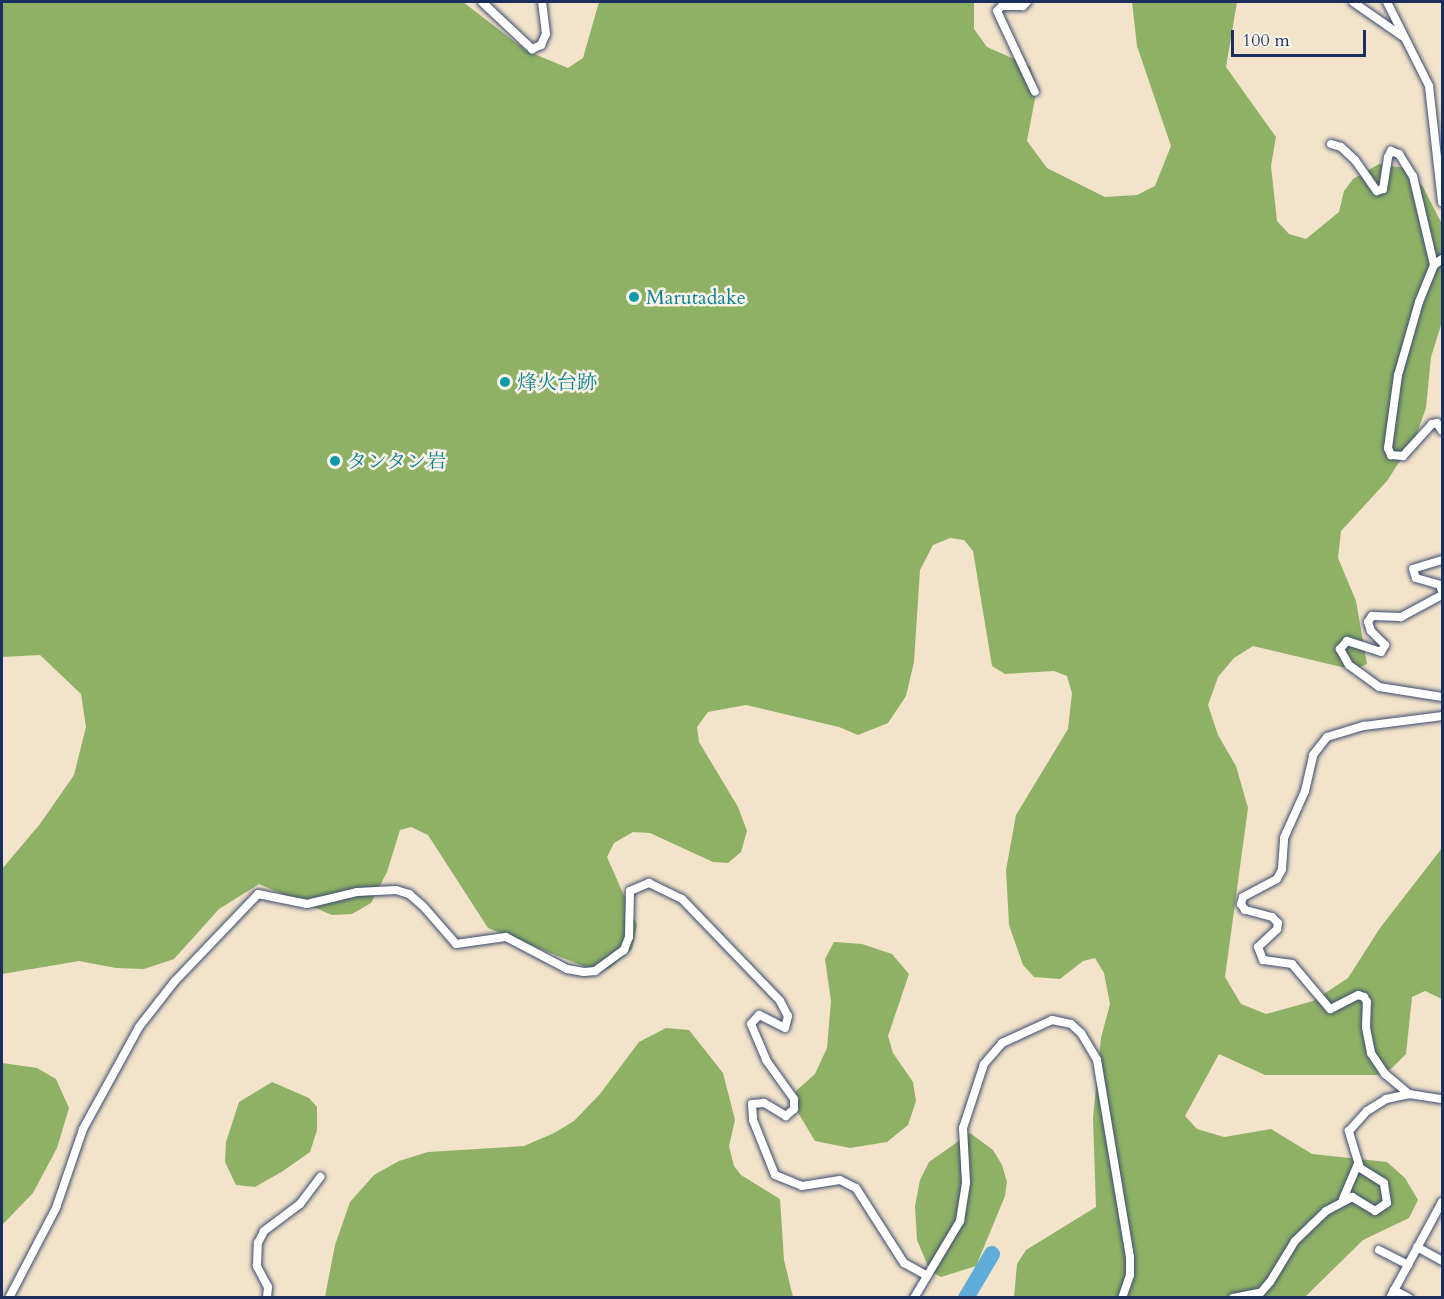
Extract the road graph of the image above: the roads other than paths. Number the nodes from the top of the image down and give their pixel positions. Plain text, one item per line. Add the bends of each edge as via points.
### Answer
1 (482, 2) edge
2 (542, 2) edge
3 (1027, 2) edge
4 (1353, 2) edge
5 (1387, 2) edge
6 (1404, 36) junction
7 (1035, 92) dead end
8 (1331, 144) dead end
9 (1443, 202) edge
10 (1443, 259) edge
11 (1434, 265) junction
12 (1443, 431) edge
13 (1443, 560) edge
14 (1443, 593) edge
15 (1443, 697) edge
16 (1443, 716) edge
17 (1409, 1094) junction
18 (1443, 1099) edge
19 (1358, 1164) junction
20 (320, 1177) dead end
21 (1343, 1200) junction
22 (1442, 1204) edge
23 (1417, 1247) junction
24 (1379, 1250) dead end
25 (1443, 1261) edge
26 (1408, 1265) junction
27 (927, 1276) junction
28 (1394, 1290) junction
29 (1257, 1295) edge
30 (9, 1298) edge
31 (267, 1298) edge
32 (914, 1298) edge
33 (1122, 1298) edge
34 (1233, 1298) edge
35 (1390, 1298) edge
36 (1409, 1298) edge

1 - 2 street via 532,49 541,45 546,34
3 - 7 street via 997,10
4 - 6 street
5 - 6 street
6 - 9 street via 1429,86
8 - 11 street via 1341,147 1355,160 1377,191 1383,189 1391,151 1409,165
10 - 11 street
11 - 12 street via 1398,375 1388,448 1391,455 1403,456 1432,424 1437,423
13 - 14 street via 1413,569 1416,578 1440,585
14 - 15 street via 1401,617 1372,616 1368,622 1371,631 1385,645 1381,652 1347,641 1340,649 1349,665 1379,687
16 - 17 street via 1364,726 1327,737 1313,755 1305,791 1284,838 1282,870 1277,879 1243,897 1241,904 1245,910 1272,917 1278,923 1277,929 1258,947 1263,960 1292,964 1330,1009 1358,995 1364,997 1371,1053 1385,1074
17 - 18 street
17 - 19 street via 1386,1099 1367,1111 1350,1131 1359,1153
19 - 21 street
19 - 21 street via 1384,1183 1387,1203 1375,1211 1352,1197
20 - 31 street via 300,1204 264,1231 258,1243 257,1266 268,1287
21 - 29 street via 1295,1241
22 - 23 street
23 - 25 street
23 - 26 street
24 - 26 street
26 - 28 street
27 - 30 street via 904,1263 856,1188 840,1180 802,1186 775,1175 753,1120 752,1104 764,1103 786,1116 794,1109 794,1098 766,1060 751,1024 759,1015 785,1028 788,1016 780,1002 682,899 649,883 630,891 629,937 624,950 595,971 584,972 567,969 506,937 456,944 410,894 396,890 357,892 307,904 258,894 175,981 139,1027 83,1129 56,1208
27 - 32 street
27 - 33 street via 960,1221 966,1182 963,1128 984,1064 1002,1043 1052,1020 1071,1024 1097,1060 1130,1257 1130,1275
28 - 35 street
28 - 36 street
29 - 34 street

